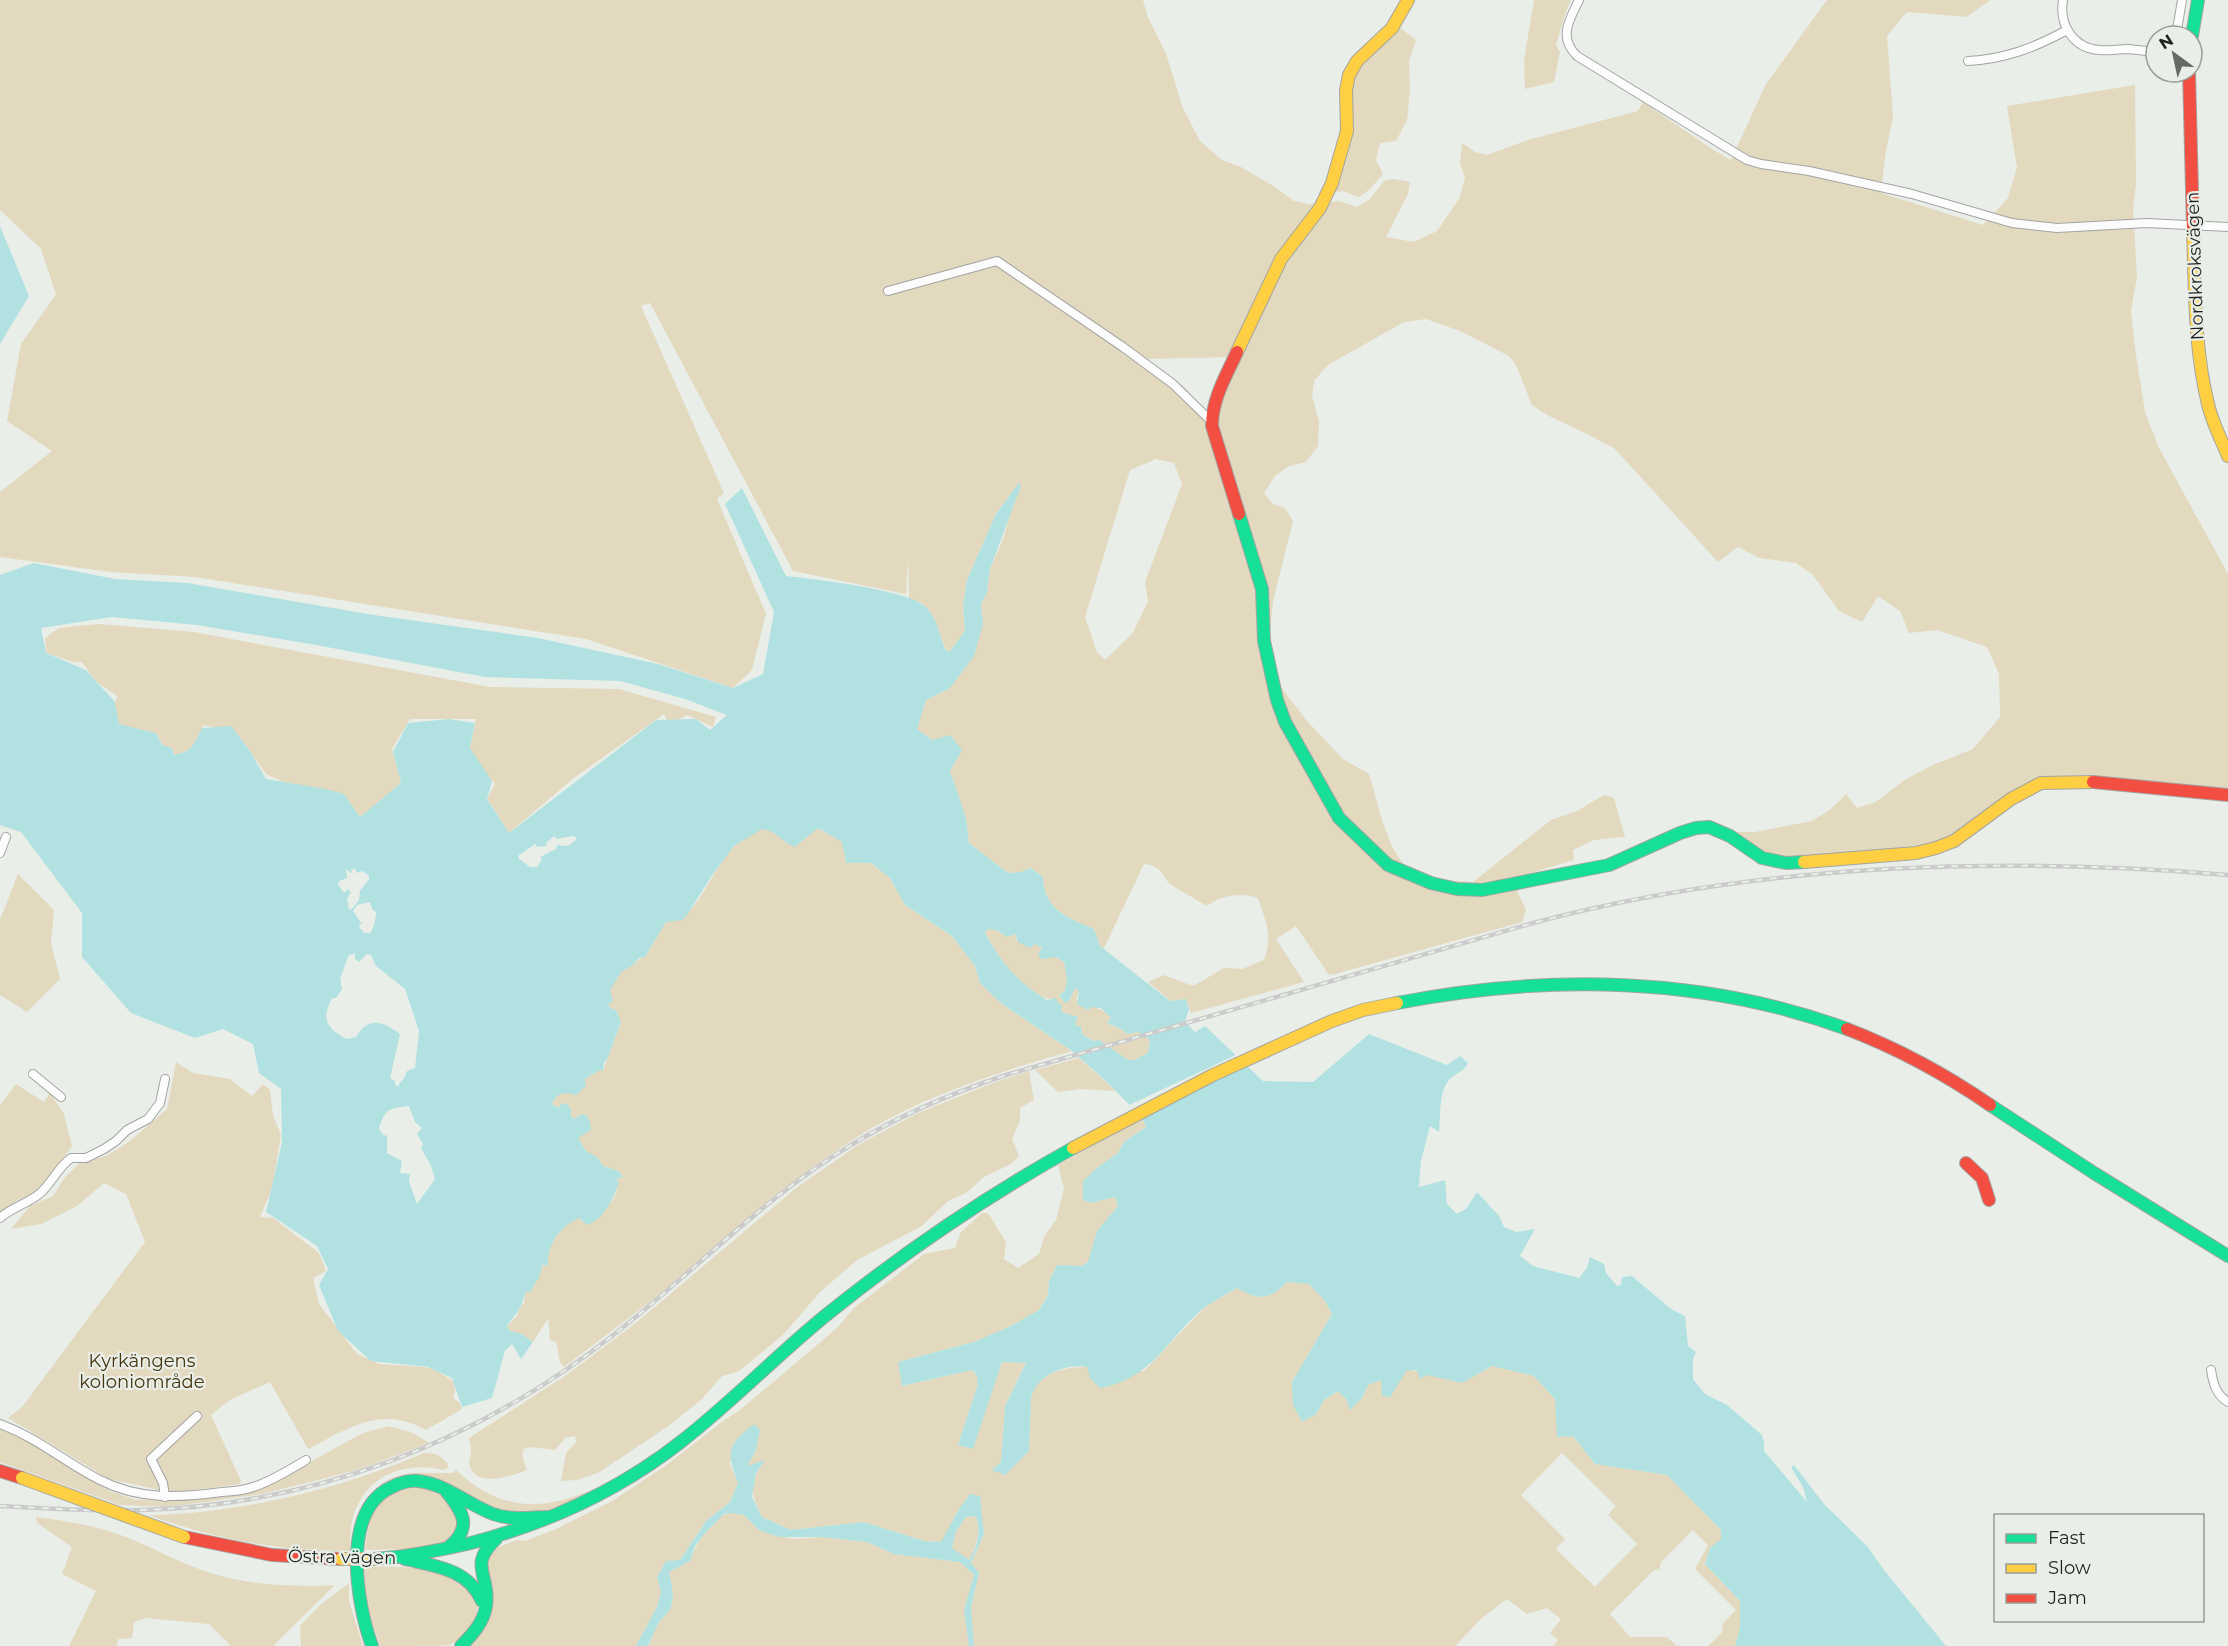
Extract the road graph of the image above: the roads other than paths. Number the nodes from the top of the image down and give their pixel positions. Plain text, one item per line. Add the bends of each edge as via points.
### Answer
1 (1408, 0) edge
2 (1579, 0) edge
3 (2063, 0) edge
4 (2182, 0) edge
5 (2198, 0) edge
6 (2178, 24) edge
7 (2194, 24) edge
8 (2067, 30) junction
9 (2144, 51) edge
10 (1968, 61) dead end
11 (2189, 84) edge
12 (2193, 225) junction
13 (2228, 227) edge
14 (888, 291) dead end
15 (1212, 422) junction
16 (2224, 435) edge
17 (2228, 456) edge
18 (2228, 795) edge
19 (6, 837) dead end
20 (0, 853) edge
21 (33, 1074) dead end
22 (165, 1079) dead end
23 (62, 1097) dead end
24 (1966, 1162) dead end
25 (1989, 1200) dead end
26 (0, 1218) edge
27 (2228, 1256) edge
28 (2211, 1371) dead end
29 (2228, 1402) edge
30 (196, 1418) dead end
31 (0, 1424) edge
32 (306, 1460) dead end
33 (0, 1471) edge
34 (444, 1488) junction
35 (165, 1497) junction
36 (557, 1516) junction
37 (499, 1536) junction
38 (447, 1549) junction
39 (401, 1558) junction
40 (484, 1609) junction
41 (461, 1645) edge
42 (372, 1646) edge

1 - 15 street via 1391,29 1353,66 1348,78 1346,137 1331,185 1322,206 1281,259 1218,393
2 - 12 street via 1566,30 1567,44 1576,56 1747,160 1912,194 2012,223 2057,228 2147,223
3 - 8 street via 2062,16
4 - 6 street
5 - 7 street
8 - 9 street via 2086,47
8 - 10 street via 2028,50
11 - 12 street, Nordkroksvägen
12 - 13 street
12 - 16 street, Nordkroksvägen via 2200,362 2206,397
14 - 15 street via 996,261 1173,384
15 - 18 street via 1262,589 1264,641 1285,722 1339,818 1388,865 1431,884 1482,890 1609,865 1680,833 1708,827 1731,836 1762,858 1778,862 1916,853 1954,841 2041,783 2079,780
16 - 17 street, Nordkroksvägen
19 - 20 street
21 - 23 street
22 - 26 street via 160,1103 148,1119 104,1149 86,1158 67,1161 36,1196
24 - 25 street via 1983,1176
27 - 36 street, Östra vägen via 1951,1077 1879,1041 1824,1021 1733,998 1672,988 1592,983 1461,990 1354,1012 1131,1114 1017,1179 889,1266 672,1448 628,1479
28 - 29 street via 2217,1391
30 - 35 street via 151,1459
31 - 35 street via 36,1440 110,1485 140,1495
32 - 35 street via 250,1488
33 - 39 street, Östra vägen, bridge via 184,1537 272,1555
34 - 36 street via 500,1516
34 - 38 street via 461,1512 464,1527 460,1538
34 - 42 street via 421,1481 401,1482 376,1497 364,1514 357,1592
36 - 37 street, Östra vägen
37 - 38 street, Östra vägen
37 - 40 street via 480,1558 488,1599
38 - 39 street, Östra vägen
39 - 40 street via 455,1571 467,1578 477,1588
40 - 41 street via 478,1626

